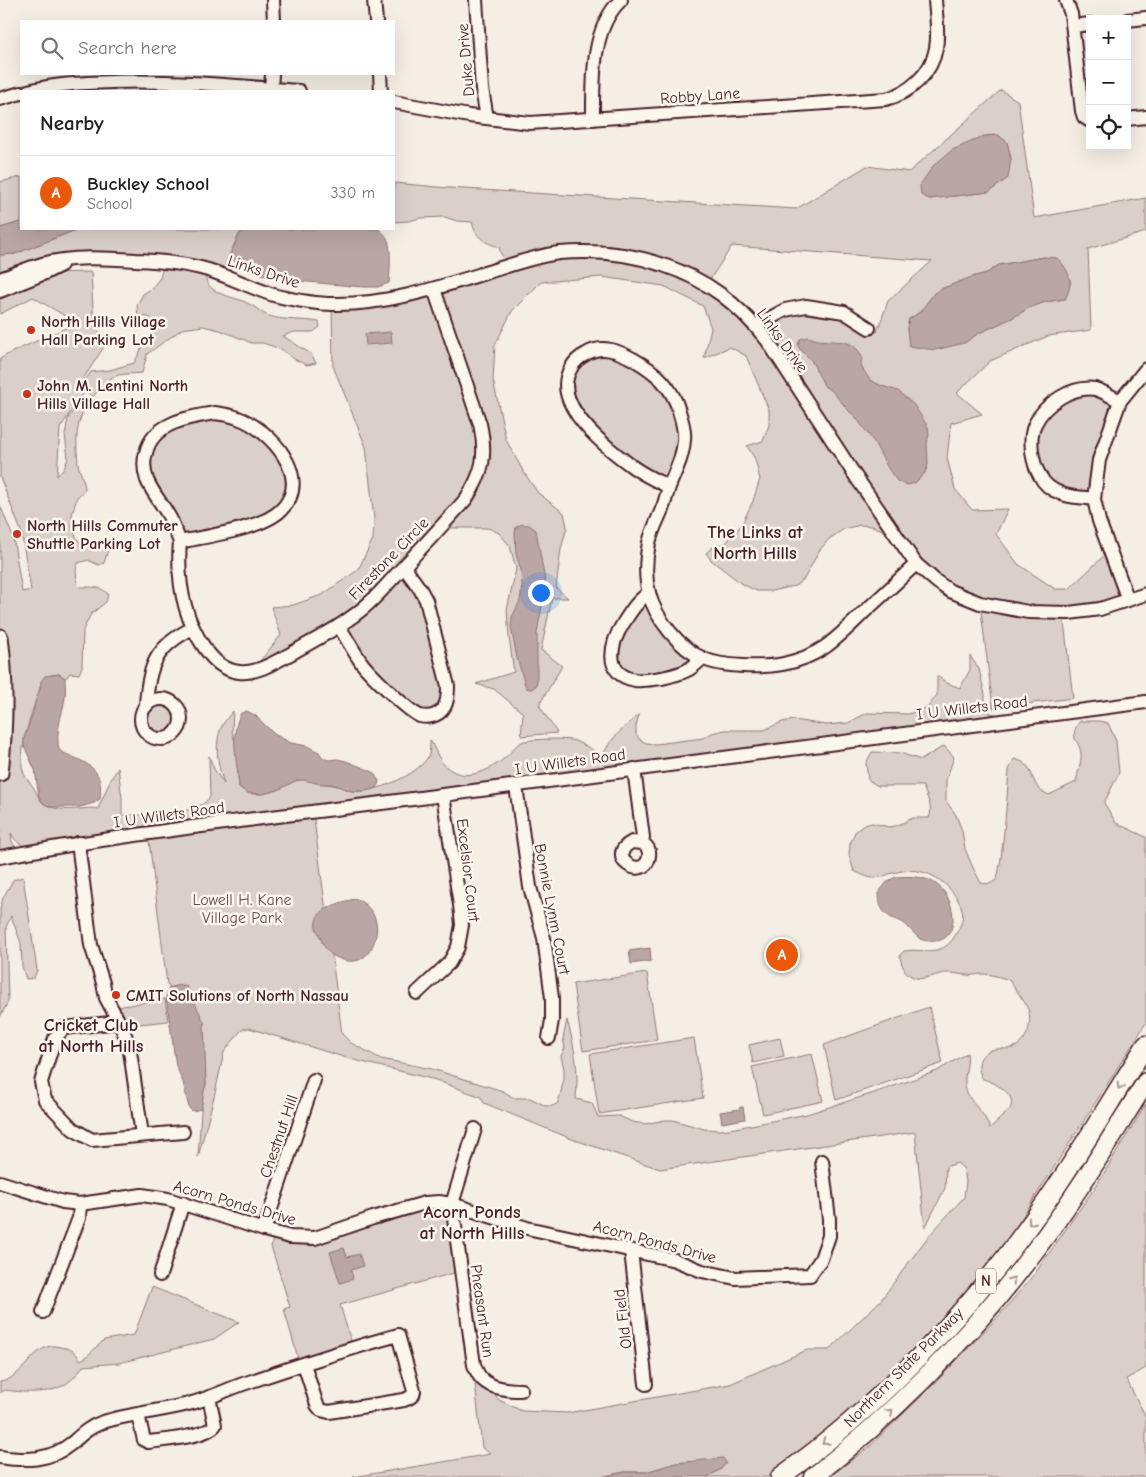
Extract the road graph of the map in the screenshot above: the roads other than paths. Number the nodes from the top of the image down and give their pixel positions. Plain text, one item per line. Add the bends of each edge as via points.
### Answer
1 (273, 0) edge
2 (374, 0) edge
3 (476, 0) edge
4 (621, 0) edge
5 (936, 0) edge
6 (1066, 0) edge
7 (1146, 18) edge
8 (274, 20) edge
9 (376, 20) edge
10 (1131, 20) edge
11 (1086, 24) edge
12 (1073, 26) junction
13 (272, 75) edge
14 (380, 75) edge
15 (271, 89) junction
16 (33, 90) edge
17 (285, 90) edge
18 (381, 90) edge
19 (20, 93) edge
20 (0, 99) edge
21 (395, 102) edge
22 (1146, 117) edge
23 (487, 118) junction
24 (1086, 118) edge
25 (593, 119) junction
26 (1131, 119) edge
27 (72, 259) junction
28 (0, 279) edge
29 (434, 289) junction
30 (0, 290) edge
31 (756, 326) junction
32 (869, 328) dead end
33 (1146, 369) edge
34 (1120, 401) junction
35 (669, 488) junction
36 (1094, 499) junction
37 (180, 542) junction
38 (916, 564) junction
39 (404, 567) junction
40 (649, 594) junction
41 (1146, 594) edge
42 (1128, 600) junction
43 (339, 626) junction
44 (193, 628) junction
45 (0, 637) edge
46 (702, 658) junction
47 (1146, 702) edge
48 (146, 706) dead end
49 (634, 769) junction
50 (0, 772) edge
51 (516, 786) junction
52 (443, 795) junction
53 (78, 843) junction
54 (642, 843) dead end
55 (0, 856) edge
56 (417, 993) dead end
57 (106, 998) junction
58 (119, 1022) junction
59 (97, 1024) junction
60 (549, 1038) dead end
61 (1146, 1045) edge
62 (314, 1080) dead end
63 (1146, 1082) edge
64 (475, 1129) dead end
65 (183, 1132) dead end
66 (142, 1135) junction
67 (822, 1161) dead end
68 (0, 1182) edge
69 (184, 1203) junction
70 (80, 1204) junction
71 (452, 1204) junction
72 (264, 1230) junction
73 (631, 1251) junction
74 (160, 1275) dead end
75 (43, 1312) dead end
76 (304, 1364) junction
77 (646, 1384) dead end
78 (521, 1390) dead end
79 (209, 1397) junction
80 (138, 1415) junction
81 (0, 1456) edge
82 (780, 1477) edge
83 (813, 1477) edge

1 - 8 street
2 - 9 street
3 - 23 street, Duke Drive
4 - 25 street via 605,21 595,59
5 - 25 street, Robby Lane via 938,34 930,66 912,87 897,96
6 - 12 street
7 - 10 street
11 - 12 street
12 - 24 street via 1082,111
13 - 15 street
14 - 18 street
15 - 16 street via 144,81 80,83
15 - 17 street
19 - 20 street
21 - 23 street, Robby Lane
22 - 26 street
23 - 25 street, Robby Lane via 530,123
27 - 28 street, Links Drive via 44,264
27 - 29 street, Links Drive via 173,262 207,270 276,295 332,304 387,301
27 - 30 street, Links Drive
29 - 31 street, Links Drive via 544,256 594,252 622,254 648,259 707,284
29 - 39 street, Firestone Circle via 480,424 484,458 478,481 466,499
31 - 32 street via 785,310 806,306 844,312
31 - 38 street, Links Drive
33 - 34 street
34 - 36 street via 1098,460
34 - 36 street via 1098,390 1076,391 1052,404 1034,425 1033,450 1040,477 1062,494
35 - 35 street via 679,467 684,439 675,397 654,373 620,352 609,349 588,353 571,368 567,377 566,390 572,407 598,439 634,468
35 - 40 street via 649,542
36 - 42 street
37 - 37 street, Firestone Circle via 264,521 281,510 288,500 293,475 286,458 254,426 224,414 208,414 169,425 152,438 147,447 144,469
37 - 44 street, Firestone Circle via 180,580
38 - 42 street, Links Drive via 937,582 965,598 1028,612 1069,613 1100,609
38 - 46 street via 842,634 805,658 781,665 750,666 726,665
39 - 43 street, Firestone Circle via 368,604
39 - 43 street via 426,600 448,686 448,699 443,710 432,717 413,712 362,663
40 - 46 street via 660,618 675,638
40 - 46 street via 630,612 620,628 612,650 616,668 624,676 643,680 689,670
41 - 42 street, Links Drive
43 - 44 street, Firestone Circle via 266,667 251,672 230,670 218,664
44 - 48 street via 177,636 159,654 149,678
45 - 50 main road via 4,683
47 - 49 street, I U Willets Road
49 - 51 street, I U Willets Road
49 - 54 street
51 - 52 street, I U Willets Road
51 - 60 street, Bonnie Lynm Court via 530,887 544,938 552,998
52 - 53 street, I U Willets Road
52 - 56 street, Excelsior Court via 462,926 458,947 449,963
53 - 55 street, I U Willets Road
53 - 57 street via 90,940
57 - 58 street
57 - 59 street via 103,1017
58 - 59 street
58 - 66 street via 129,1044
59 - 66 street via 64,1028 55,1038 41,1082 45,1100 73,1129 92,1140
61 -> 82 highway, Northern State Parkway / N via 1047,1201 972,1298 882,1392
62 - 72 street, Chestnut Hill
83 -> 63 highway, Northern State Parkway / N via 903,1399 992,1304 1062,1213
64 - 71 street
65 - 66 street
67 - 73 street, Acorn Ponds Drive via 829,1236 821,1259 810,1275 735,1278
68 - 70 street, Acorn Ponds Drive via 63,1202
69 - 70 street, Acorn Ponds Drive via 142,1196
69 - 72 street, Acorn Ponds Drive
69 - 74 street
70 - 75 street via 79,1218
71 - 72 street, Acorn Ponds Drive via 425,1204 315,1238 290,1237
71 - 73 street, Acorn Ponds Drive via 527,1228
71 - 78 street, Pheasant Run via 474,1365 481,1379 492,1386
73 - 77 street, Old Field
76 - 76 street via 398,1335 413,1395 404,1400 329,1412 321,1410
76 - 79 street
79 - 80 street
79 - 80 street via 215,1425 204,1434 148,1442 144,1440
80 - 81 street via 94,1426 60,1452 47,1457 18,1460

